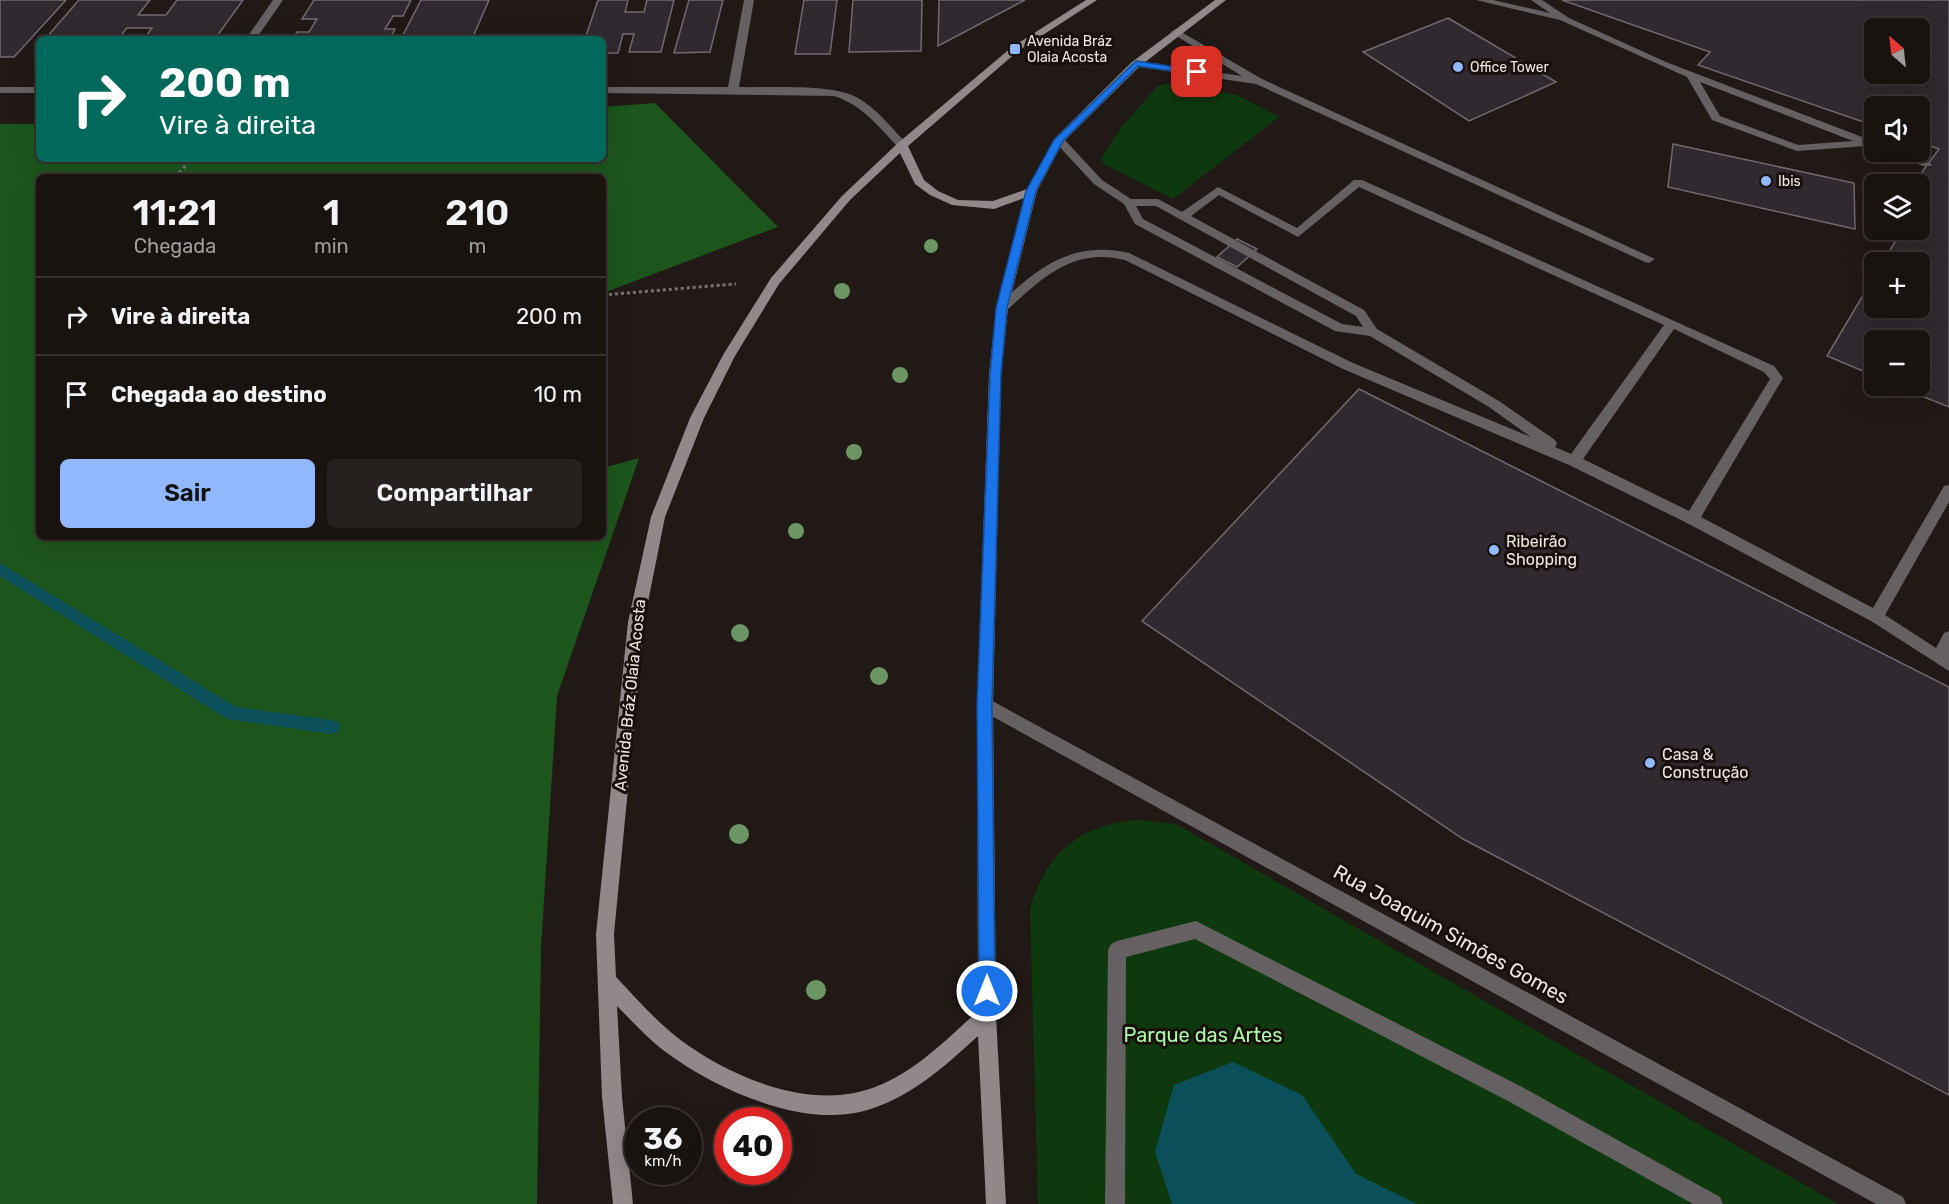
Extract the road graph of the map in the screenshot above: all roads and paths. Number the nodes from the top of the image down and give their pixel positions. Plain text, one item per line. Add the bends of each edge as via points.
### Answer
1 (279, 0) edge
2 (749, 0) edge
3 (1092, 0) edge
4 (1221, 0) edge
5 (1481, 0) edge
6 (1513, 0) edge
7 (1536, 0) edge
8 (1552, 9) junction
9 (1566, 20) junction
10 (1176, 32) junction
11 (253, 36) edge
12 (1136, 63) junction
13 (1691, 75) junction
14 (1258, 81) junction
15 (0, 90) edge
16 (36, 90) edge
17 (606, 90) edge
18 (733, 90) junction
19 (1059, 140) junction
20 (1864, 142) edge
21 (902, 145) junction
22 (1864, 145) edge
23 (189, 162) edge
24 (1918, 162) edge
25 (1927, 165) dead end
26 (178, 174) edge
27 (1031, 191) junction
28 (1128, 202) junction
29 (1184, 216) junction
30 (1649, 259) dead end
31 (776, 281) junction
32 (606, 295) edge
33 (1002, 308) junction
34 (1672, 323) junction
35 (1372, 332) junction
36 (1574, 461) junction
37 (1949, 490) edge
38 (1692, 519) junction
39 (1876, 617) junction
40 (1949, 638) edge
41 (1944, 661) edge
42 (985, 704) junction
43 (607, 981) junction
44 (987, 1015) junction
45 (623, 1204) edge
46 (996, 1204) edge
47 (1115, 1204) edge
48 (1713, 1204) edge
49 (1896, 1204) edge

1 - 11 street
2 - 18 street
3 - 21 street, Avenida Bráz Olaia Acosta via 1015,49
4 - 10 street
5 - 9 street
6 - 8 street
7 - 8 street
8 - 9 street
9 - 13 street
10 - 12 street
10 - 14 street
12 - 14 street
12 - 19 street
13 - 20 street
13 - 22 street via 1716,118 1797,148
14 - 30 street
15 - 16 street
17 - 18 street
18 - 21 street via 835,93 868,109
19 - 27 street
19 - 28 street via 1098,182
21 - 27 street via 919,182 956,203 994,205
21 - 31 street, Avenida Bráz Olaia Acosta via 846,198
23 - 26 path
24 - 25 street
27 - 33 street
28 - 29 street via 1158,203
28 - 35 street via 1139,220 1339,328
29 - 34 street via 1218,190 1298,233 1358,182
29 - 35 street via 1360,313
31 - 32 path
31 - 43 street, Avenida Bráz Olaia Acosta via 729,355 697,418 658,517 636,622 605,934
33 - 36 street via 1038,275 1073,258 1101,252 1129,257 1348,366
33 - 42 street via 996,375
34 - 36 street
34 - 38 street via 1769,369 1777,378
35 - 36 street via 1494,404
36 - 38 street
37 - 39 street
38 - 39 street
39 - 41 street
40 - 41 street
42 - 44 street
42 - 49 street, Rua Joaquim Simões Gomes
43 - 44 street via 649,1026 675,1047 738,1083 770,1095 823,1104 859,1103 886,1092 945,1053
43 - 45 street, Avenida Bráz Olaia Acosta via 612,1097
44 - 46 street
47 - 48 street via 1117,950 1196,930 1515,1094

